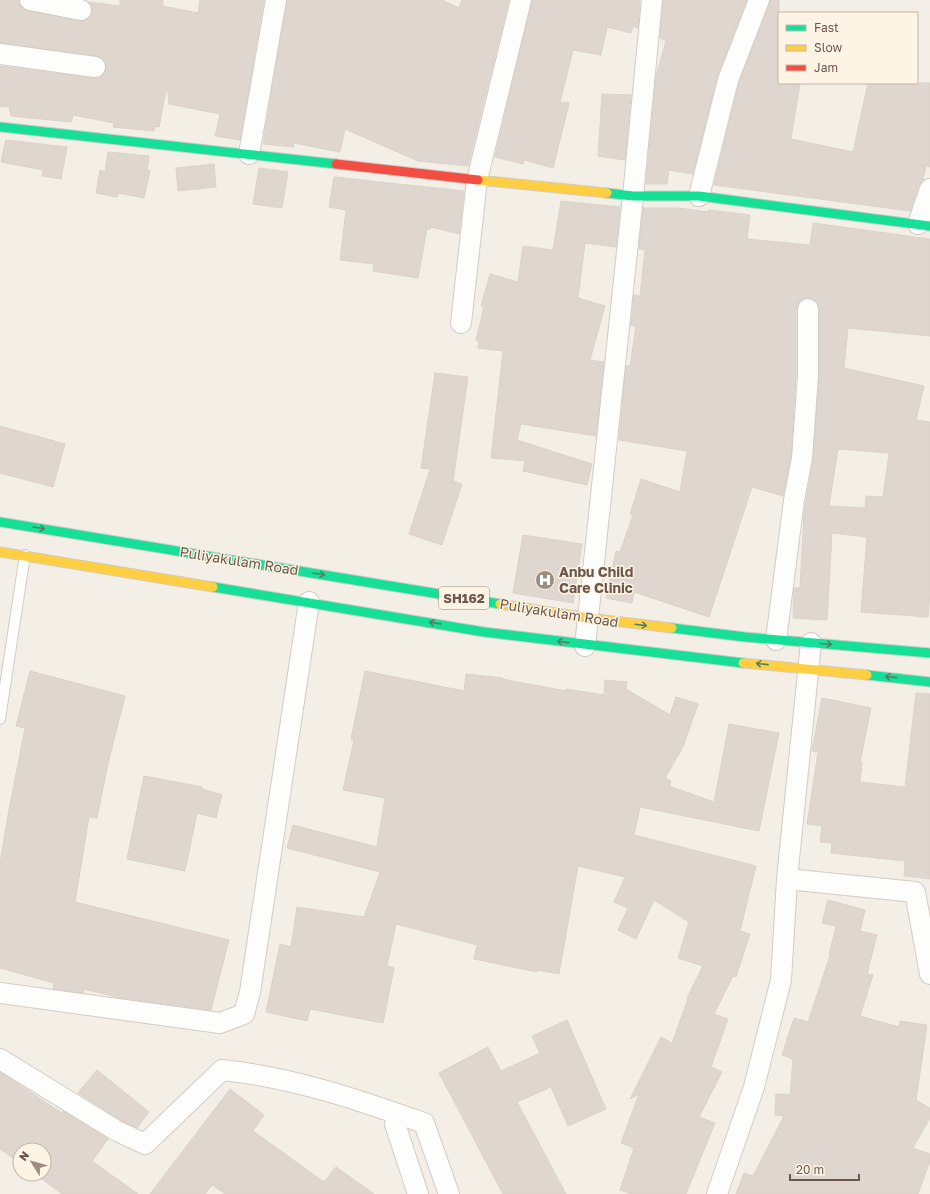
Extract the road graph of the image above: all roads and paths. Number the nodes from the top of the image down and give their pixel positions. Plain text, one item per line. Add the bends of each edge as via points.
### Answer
1 (30, 0) edge
2 (276, 0) edge
3 (520, 0) edge
4 (652, 0) edge
5 (759, 0) edge
6 (81, 10) dead end
7 (0, 54) edge
8 (94, 67) dead end
9 (0, 127) edge
10 (249, 154) junction
11 (477, 180) junction
12 (930, 189) edge
13 (633, 196) junction
14 (698, 196) junction
15 (924, 225) edge
16 (808, 309) dead end
17 (460, 322) dead end
18 (0, 522) edge
19 (0, 552) edge
20 (25, 556) junction
21 (309, 602) junction
22 (588, 618) junction
23 (776, 640) junction
24 (811, 643) junction
25 (586, 646) junction
26 (930, 653) edge
27 (809, 669) junction
28 (930, 682) edge
29 (0, 719) edge
30 (787, 879) junction
31 (930, 974) edge
32 (0, 993) edge
33 (0, 1059) edge
34 (395, 1124) dead end
35 (418, 1194) edge
36 (449, 1194) edge
37 (717, 1194) edge

1 - 6 street
2 - 10 street
3 - 11 street
4 - 13 street
5 - 14 street via 728,80
7 - 8 street
9 - 10 main road
10 - 11 main road
11 - 13 main road
11 - 17 street
12 - 15 street
13 - 14 main road
13 - 22 street
14 - 15 main road
16 - 23 street via 808,376 802,458
18 -> 22 main road, Puliyakulam Road / SH162
19 - 20 main road, Puliyakulam Road / SH162
20 - 21 main road, Puliyakulam Road / SH162
20 - 29 lane
25 -> 21 main road, Puliyakulam Road / SH162
21 - 32 street via 250,992 244,1014 220,1023
22 -> 23 main road, Puliyakulam Road / SH162
22 - 25 street
23 - 24 main road, Puliyakulam Road / SH162
24 -> 26 main road, Puliyakulam Road / SH162
24 - 27 street
27 -> 25 main road, Puliyakulam Road / SH162
28 -> 27 main road, Puliyakulam Road / SH162
27 - 30 street
30 - 31 street via 915,892
30 - 37 street via 781,980 754,1087
33 - 36 street via 117,1131 145,1144 222,1070 250,1072 353,1098 424,1123
34 - 35 street

